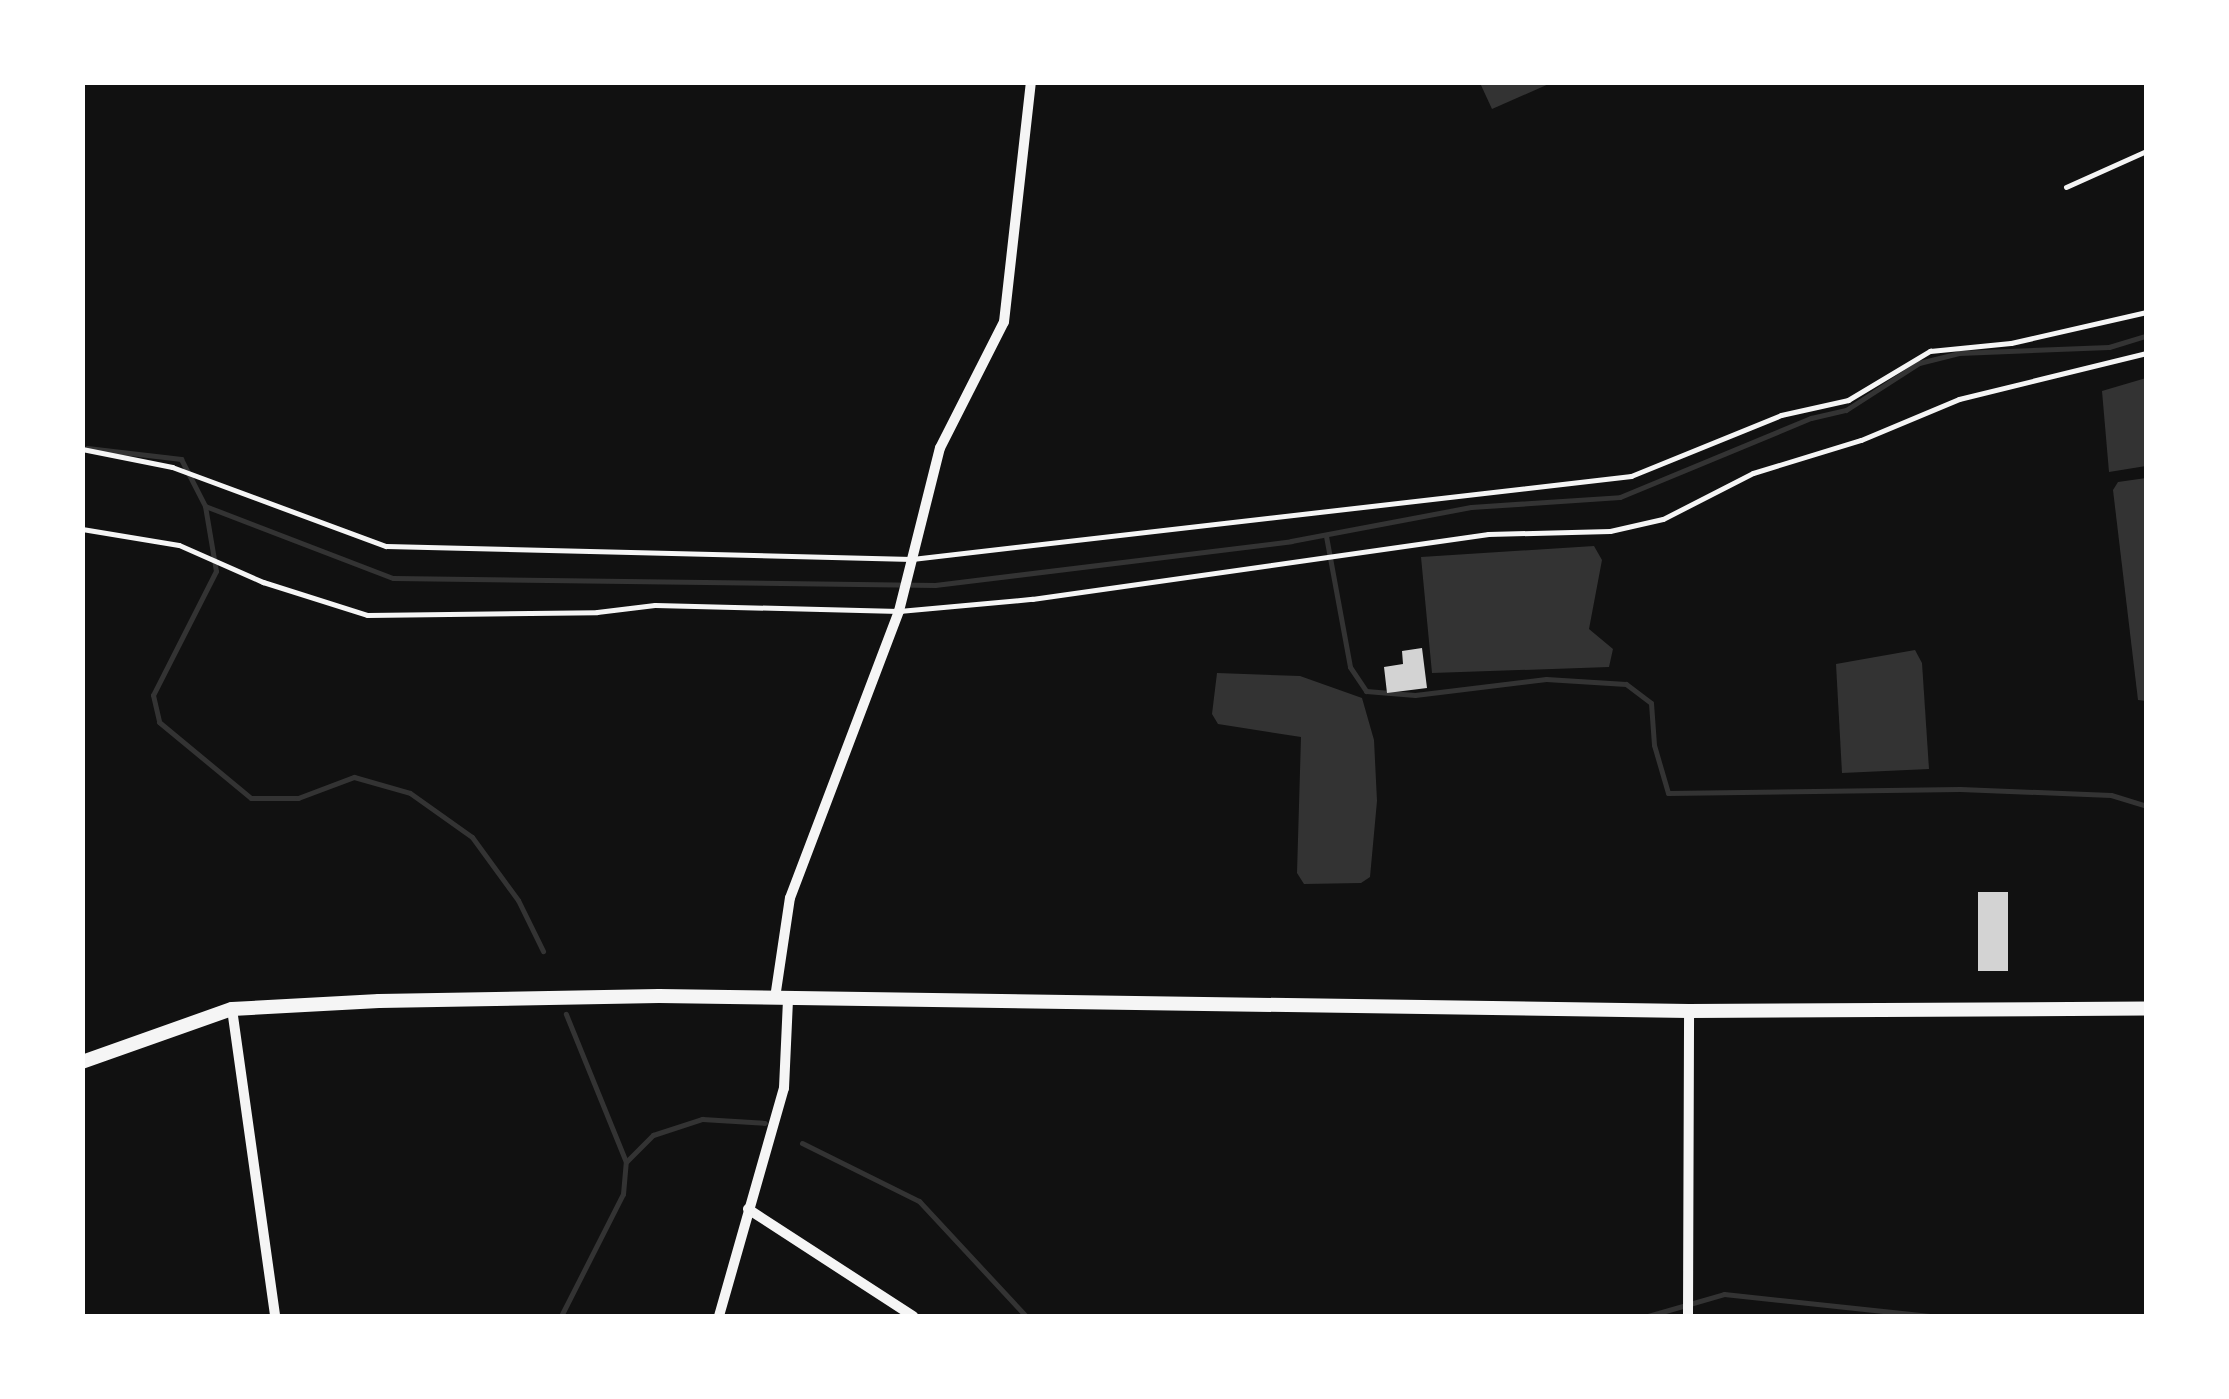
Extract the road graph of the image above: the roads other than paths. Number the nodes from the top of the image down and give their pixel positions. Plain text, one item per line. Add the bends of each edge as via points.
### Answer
1 (1031, 82) edge
2 (2146, 152) edge
3 (2066, 187) dead end
4 (2146, 312) edge
5 (2146, 354) edge
6 (82, 450) edge
7 (82, 529) edge
8 (912, 560) junction
9 (898, 612) junction
10 (781, 999) junction
11 (232, 1009) junction
12 (2146, 1009) edge
13 (1688, 1011) junction
14 (82, 1062) edge
15 (748, 1209) junction
16 (275, 1316) edge
17 (720, 1316) edge
18 (913, 1316) edge
19 (1688, 1316) edge

1 - 8 street via 1004,322 940,448
2 - 3 lane
4 - 8 lane via 2011,343 1930,351 1848,400 1780,415 1632,476
5 - 9 lane via 1959,399 1861,440 1752,473 1663,519 1610,531 1488,534
6 - 8 lane via 172,467 386,546
7 - 9 lane via 179,545 367,615 597,612 655,604
8 - 9 street
9 - 10 street via 790,898
10 - 11 street
10 - 13 street
10 - 15 street via 784,1088
11 - 14 street
11 - 16 street
12 - 13 street
13 - 19 street
15 - 17 street
15 - 18 street

